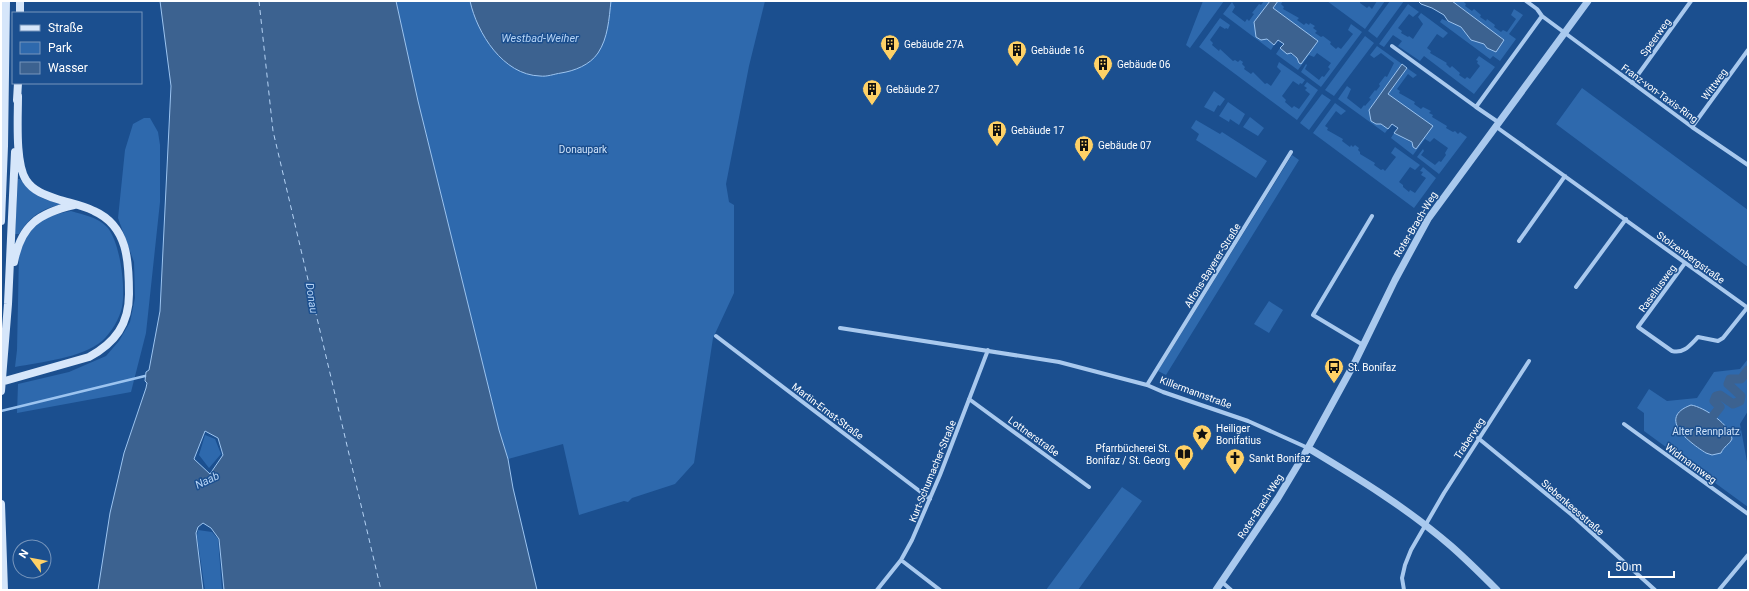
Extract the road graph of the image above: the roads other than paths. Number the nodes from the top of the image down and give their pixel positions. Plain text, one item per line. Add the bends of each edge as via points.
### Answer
1 (6, 1) edge
2 (20, 1) edge
3 (1526, 1) edge
4 (1588, 1) edge
5 (1691, 1) edge
6 (20, 12) edge
7 (1542, 16) junction
8 (1564, 32) junction
9 (1392, 46) dead end
10 (1748, 50) edge
11 (1632, 82) junction
12 (18, 84) edge
13 (18, 96) junction
14 (1476, 107) junction
15 (1496, 124) junction
16 (1692, 126) junction
17 (4, 146) junction
18 (1291, 152) dead end
19 (1, 154) edge
20 (1748, 165) edge
21 (1565, 176) junction
22 (74, 205) junction
23 (1372, 216) dead end
24 (1626, 219) junction
25 (1, 221) edge
26 (1519, 241) dead end
27 (1685, 263) junction
28 (1576, 287) dead end
29 (8, 304) junction
30 (1748, 308) edge
31 (840, 328) dead end
32 (716, 336) dead end
33 (1363, 345) junction
34 (988, 350) junction
35 (1530, 360) dead end
36 (1, 382) edge
37 (1147, 385) junction
38 (1, 391) edge
39 (969, 399) junction
40 (1624, 424) dead end
41 (1478, 438) junction
42 (1308, 448) junction
43 (1089, 487) dead end
44 (930, 499) junction
45 (1, 504) edge
46 (1748, 514) edge
47 (1424, 525) junction
48 (1748, 555) edge
49 (900, 560) junction
50 (1222, 582) junction
51 (4, 590) edge
52 (877, 590) edge
53 (940, 590) edge
54 (1216, 590) edge
55 (1231, 590) edge
56 (1404, 590) edge
57 (1497, 590) edge
58 (1655, 590) edge
59 (1720, 590) edge

1 - 17 main road
2 - 6 main road
3 - 7 street
4 - 8 street, Roter-Brach-Weg
5 - 11 street, Speerweg
7 - 8 street
7 - 14 street
8 - 11 street, Franz-von-Taxis-Ring
8 - 15 street, Roter-Brach-Weg
9 - 14 street
10 - 16 street, Wittweg
11 - 16 street, Franz-von-Taxis-Ring
12 - 13 main road
13 - 22 main road via 20,158 26,180 39,192
13 - 29 main road
14 - 15 street
15 - 21 street, Stolzenbergstraße
15 - 33 street, Roter-Brach-Weg via 1420,231
16 - 20 street, Franz-von-Taxis-Ring
17 - 19 main road
17 - 25 main road
18 - 37 street, Alfons-Bayerer-Straße
21 - 24 street, Stolzenbergstraße
21 - 26 street
22 - 29 main road via 38,218 23,234 16,251
22 - 36 main road via 95,211 112,223 121,237 129,273 129,304 126,318 119,333 108,345 89,357
23 - 33 street via 1313,315
24 - 27 street, Stolzenbergstraße
24 - 28 street
27 - 30 street, Stolzenbergstraße
27 - 30 street, Raseliusweg via 1638,327 1678,353 1698,337 1718,341 1723,338
29 - 38 main road
31 - 34 street, Killermannstraße
32 - 44 street, Martin-Ernst-Straße
33 - 42 street, Roter-Brach-Weg
34 - 37 street, Killermannstraße via 1059,362
34 - 39 street, Kurt-Schumacher-Straße
35 - 41 street, Traberweg
37 - 42 street, Killermannstraße via 1248,421
39 - 43 street, Lottnerstraße
39 - 44 street, Kurt-Schumacher-Straße
40 - 46 street, Widmannweg
41 - 47 street, Traberweg
41 - 58 street, Siebenkeesstraße via 1572,515
42 - 47 street, Killermannstraße via 1388,498
42 - 50 street, Roter-Brach-Weg
44 - 49 street, Kurt-Schumacher-Straße
45 - 51 main road
47 - 56 street, Traberweg via 1404,565
47 - 57 street, Killermannstraße via 1451,546
48 - 59 street
49 - 52 street, Kurt-Schumacher-Straße
49 - 53 street
50 - 54 street, Roter-Brach-Weg
50 - 55 street

